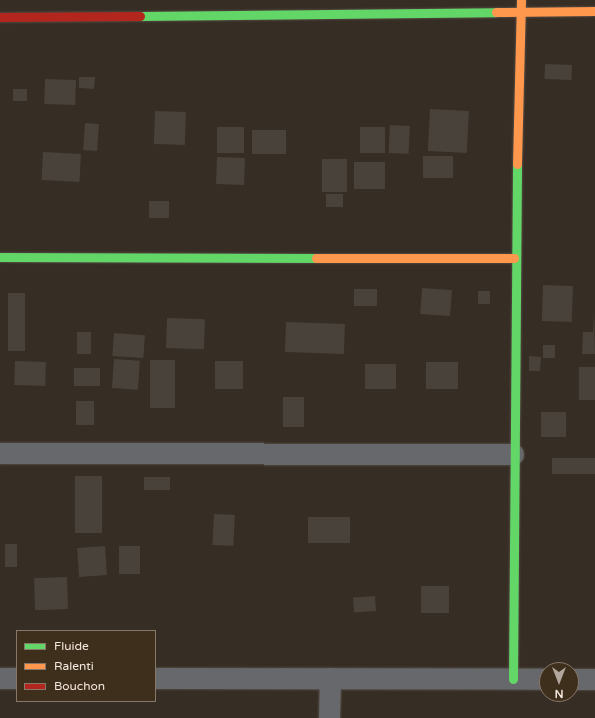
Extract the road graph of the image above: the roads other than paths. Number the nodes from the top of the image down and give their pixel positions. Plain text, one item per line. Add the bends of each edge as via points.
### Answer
1 (521, 0) edge
2 (595, 11) edge
3 (521, 12) junction
4 (0, 18) edge
5 (0, 256) edge
6 (514, 258) junction
7 (0, 453) edge
8 (513, 454) junction
9 (0, 678) edge
10 (16, 678) edge
11 (156, 678) edge
12 (330, 678) junction
13 (513, 679) junction
14 (539, 679) edge
15 (579, 679) edge
16 (595, 679) edge
17 (330, 718) edge

1 - 3 street
2 - 3 street
3 - 4 street
3 - 6 street
5 - 6 street
6 - 8 street
7 - 8 street
8 - 13 street
9 - 10 street
11 - 12 street
12 - 13 street
12 - 17 street
13 - 14 street
15 - 16 street

